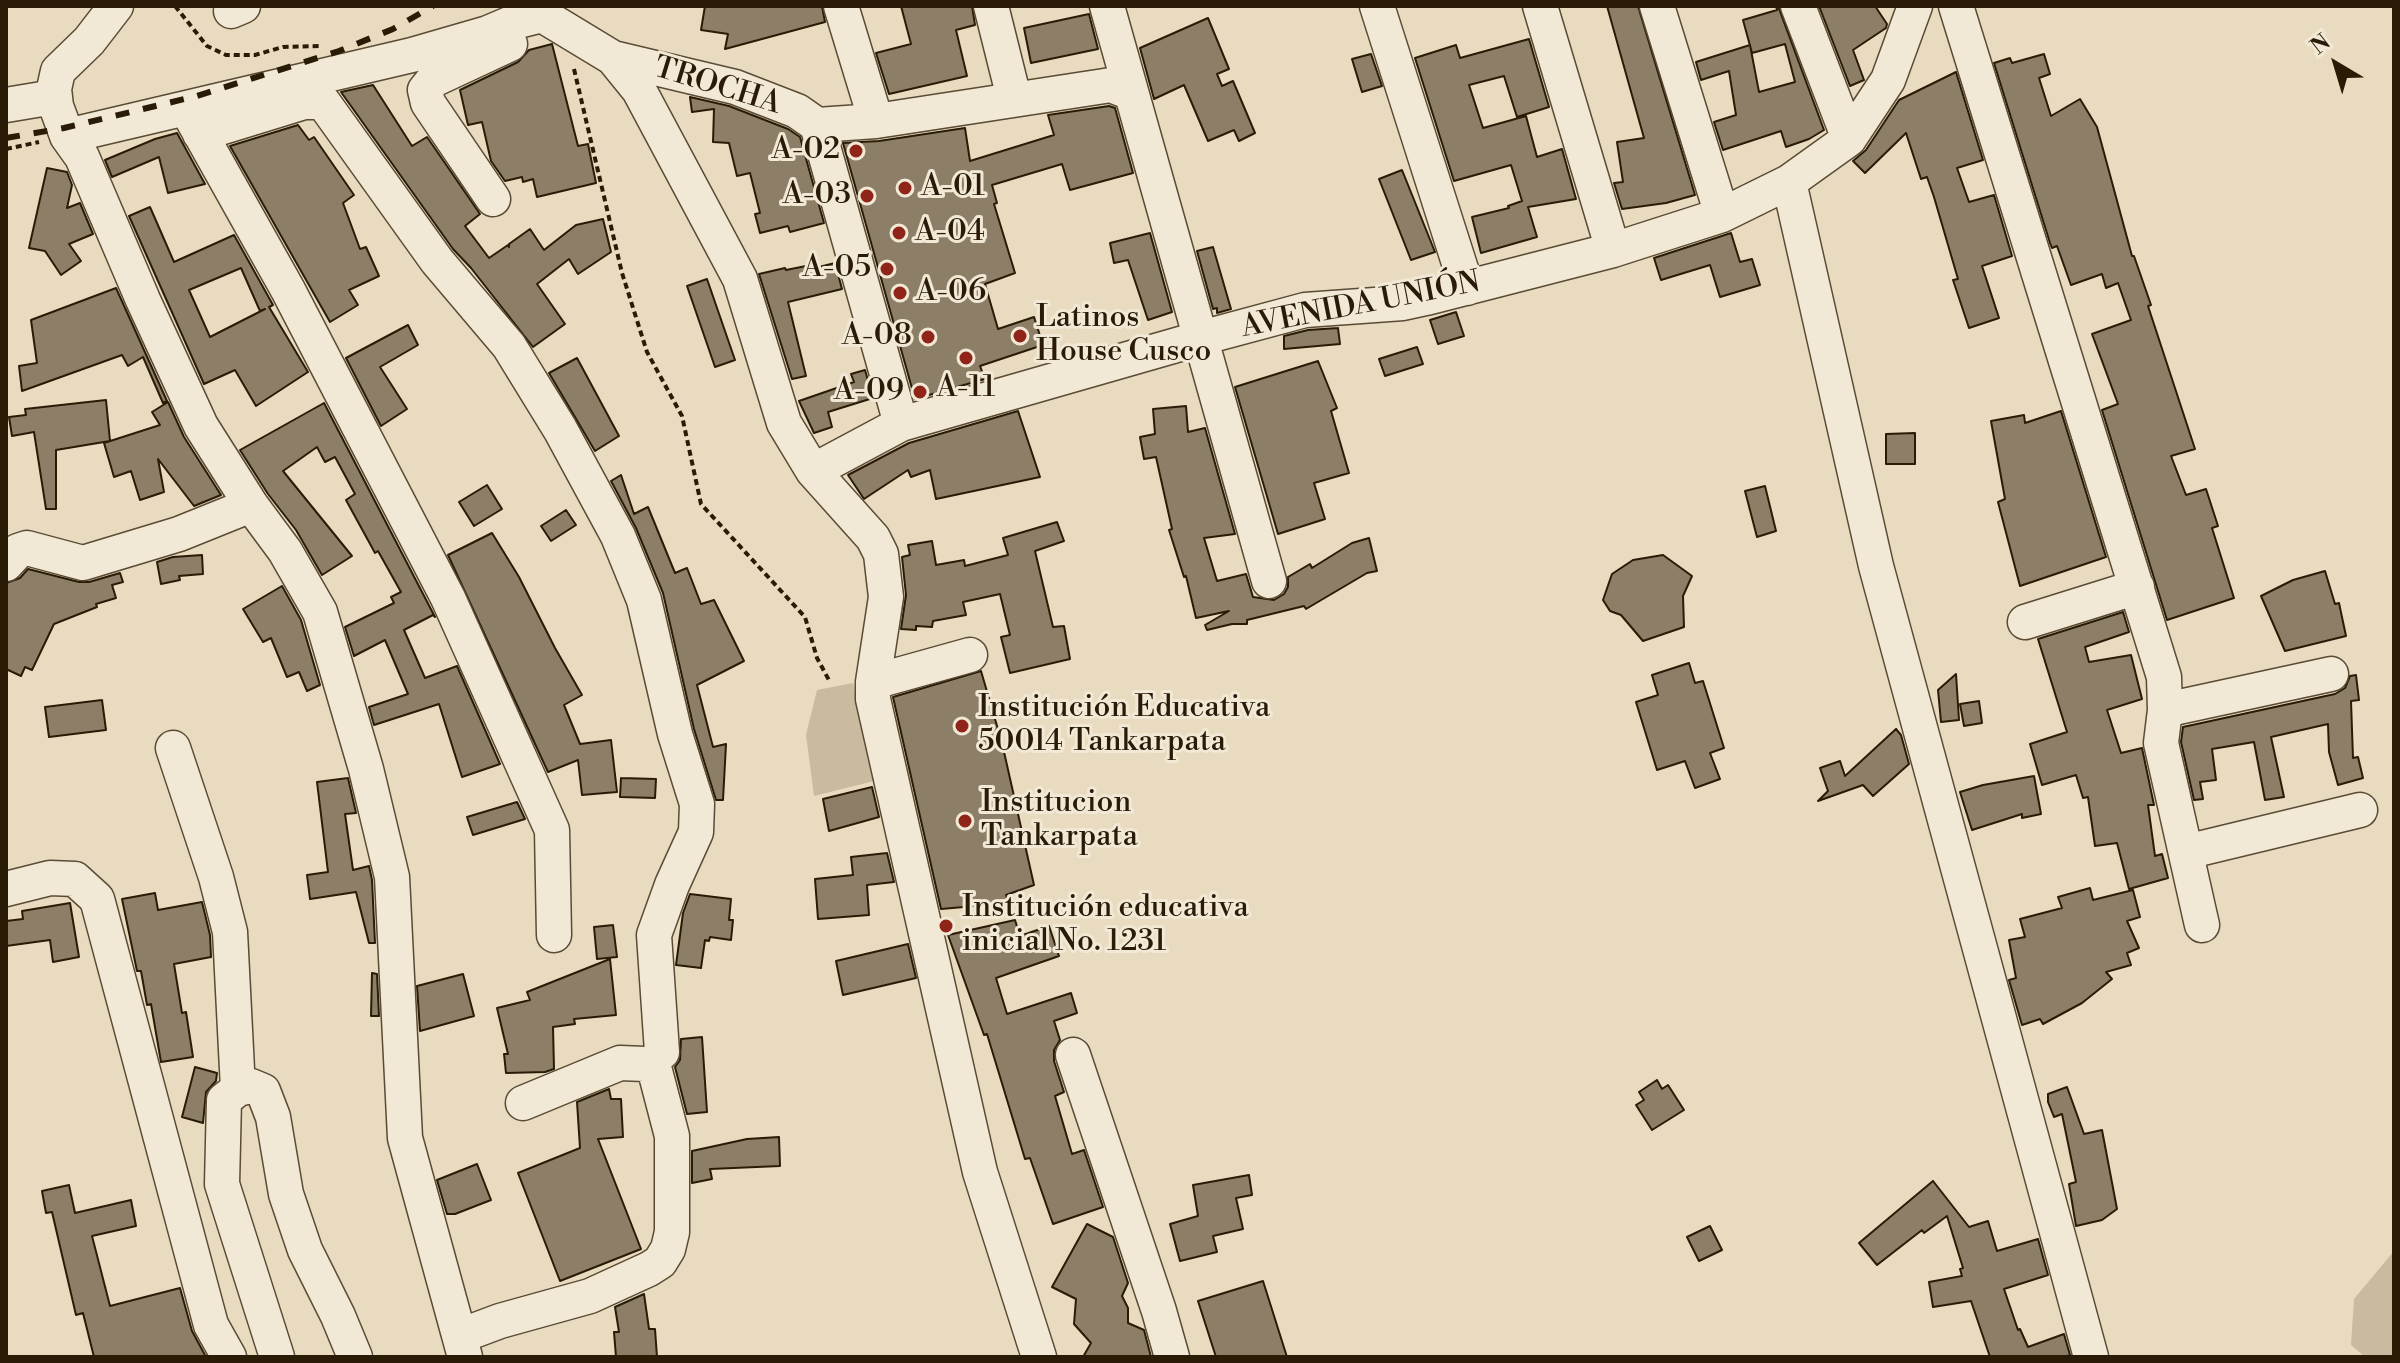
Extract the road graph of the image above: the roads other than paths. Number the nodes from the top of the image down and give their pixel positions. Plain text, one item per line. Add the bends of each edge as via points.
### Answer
1 (116, 6) edge
2 (142, 6) edge
3 (841, 6) edge
4 (991, 6) edge
5 (1107, 6) edge
6 (1377, 6) edge
7 (1540, 6) edge
8 (1657, 6) edge
9 (1798, 6) edge
10 (1915, 6) edge
11 (1956, 6) edge
12 (528, 18) junction
13 (613, 58) junction
14 (56, 84) junction
15 (1131, 93) junction
16 (1014, 98) junction
17 (6, 105) edge
18 (194, 121) junction
19 (876, 121) junction
20 (817, 125) junction
21 (67, 136) junction
22 (1849, 139) junction
23 (1789, 182) junction
24 (493, 199) dead end
25 (1722, 215) junction
26 (1613, 250) junction
27 (1467, 288) junction
28 (1201, 338) junction
29 (901, 424) junction
30 (813, 471) junction
31 (251, 505) junction
32 (9, 560) edge
33 (1269, 581) dead end
34 (2137, 587) junction
35 (2025, 622) dead end
36 (970, 655) dead end
37 (2331, 674) dead end
38 (873, 682) junction
39 (2165, 710) junction
40 (173, 748) dead end
41 (2360, 810) dead end
42 (2186, 852) junction
43 (6, 889) edge
44 (2202, 925) dead end
45 (554, 935) dead end
46 (662, 1052) dead end
47 (1073, 1055) dead end
48 (238, 1089) junction
49 (523, 1103) dead end
50 (463, 1346) edge
51 (229, 1357) edge
52 (277, 1357) edge
53 (355, 1357) edge
54 (1039, 1357) edge
55 (1172, 1357) edge
56 (2091, 1357) edge

1 - 14 street
2 - 14 street
3 - 19 street
4 - 16 street
5 - 15 street
6 - 27 street
7 - 26 street
8 - 25 street
9 - 22 street
10 - 22 street, AVENIDA UNIÓN via 1888,80
11 - 34 street
12 - 13 street
12 - 18 street
12 - 24 street via 511,43 433,80 425,90 428,103
13 - 20 street, TROCHA via 735,87 797,111
13 - 30 street via 639,90 740,279 784,423
14 - 17 street
14 - 21 street
15 - 16 street via 1111,85
15 - 28 street
16 - 19 street
18 - 21 street
18 - 45 street via 448,598 552,830
18 - 46 street via 323,102 437,261 509,346 618,536 644,600 697,804 696,832 654,935
19 - 20 street
20 - 29 street
21 - 31 street via 82,157 201,426
22 - 23 street, AVENIDA UNIÓN
23 - 25 street, AVENIDA UNIÓN
23 - 56 street via 1876,566
25 - 26 street, AVENIDA UNIÓN
26 - 27 street, AVENIDA UNIÓN
27 - 28 street, AVENIDA UNIÓN via 1403,303 1305,310
28 - 29 street, AVENIDA UNIÓN
28 - 33 street
29 - 30 street, AVENIDA UNIÓN
30 - 38 street via 881,554 886,597
31 - 32 street via 83,563 27,548
31 - 50 street via 320,612 366,769 392,877 405,1138
34 - 35 street
34 - 39 street via 2164,677
36 - 38 street
37 - 39 street
38 - 54 street via 980,1172
39 - 42 street via 2161,743
40 - 48 street via 230,932
41 - 42 street
42 - 44 street
43 - 51 street via 50,878 75,879 97,899 211,1325
47 - 55 street
48 - 52 street via 224,1100 222,1184
48 - 53 street via 251,1086 263,1091 273,1117 286,1194 305,1250
49 - 50 street via 620,1063 645,1064 655,1071 672,1136 668,1249 649,1269 590,1296 500,1321

